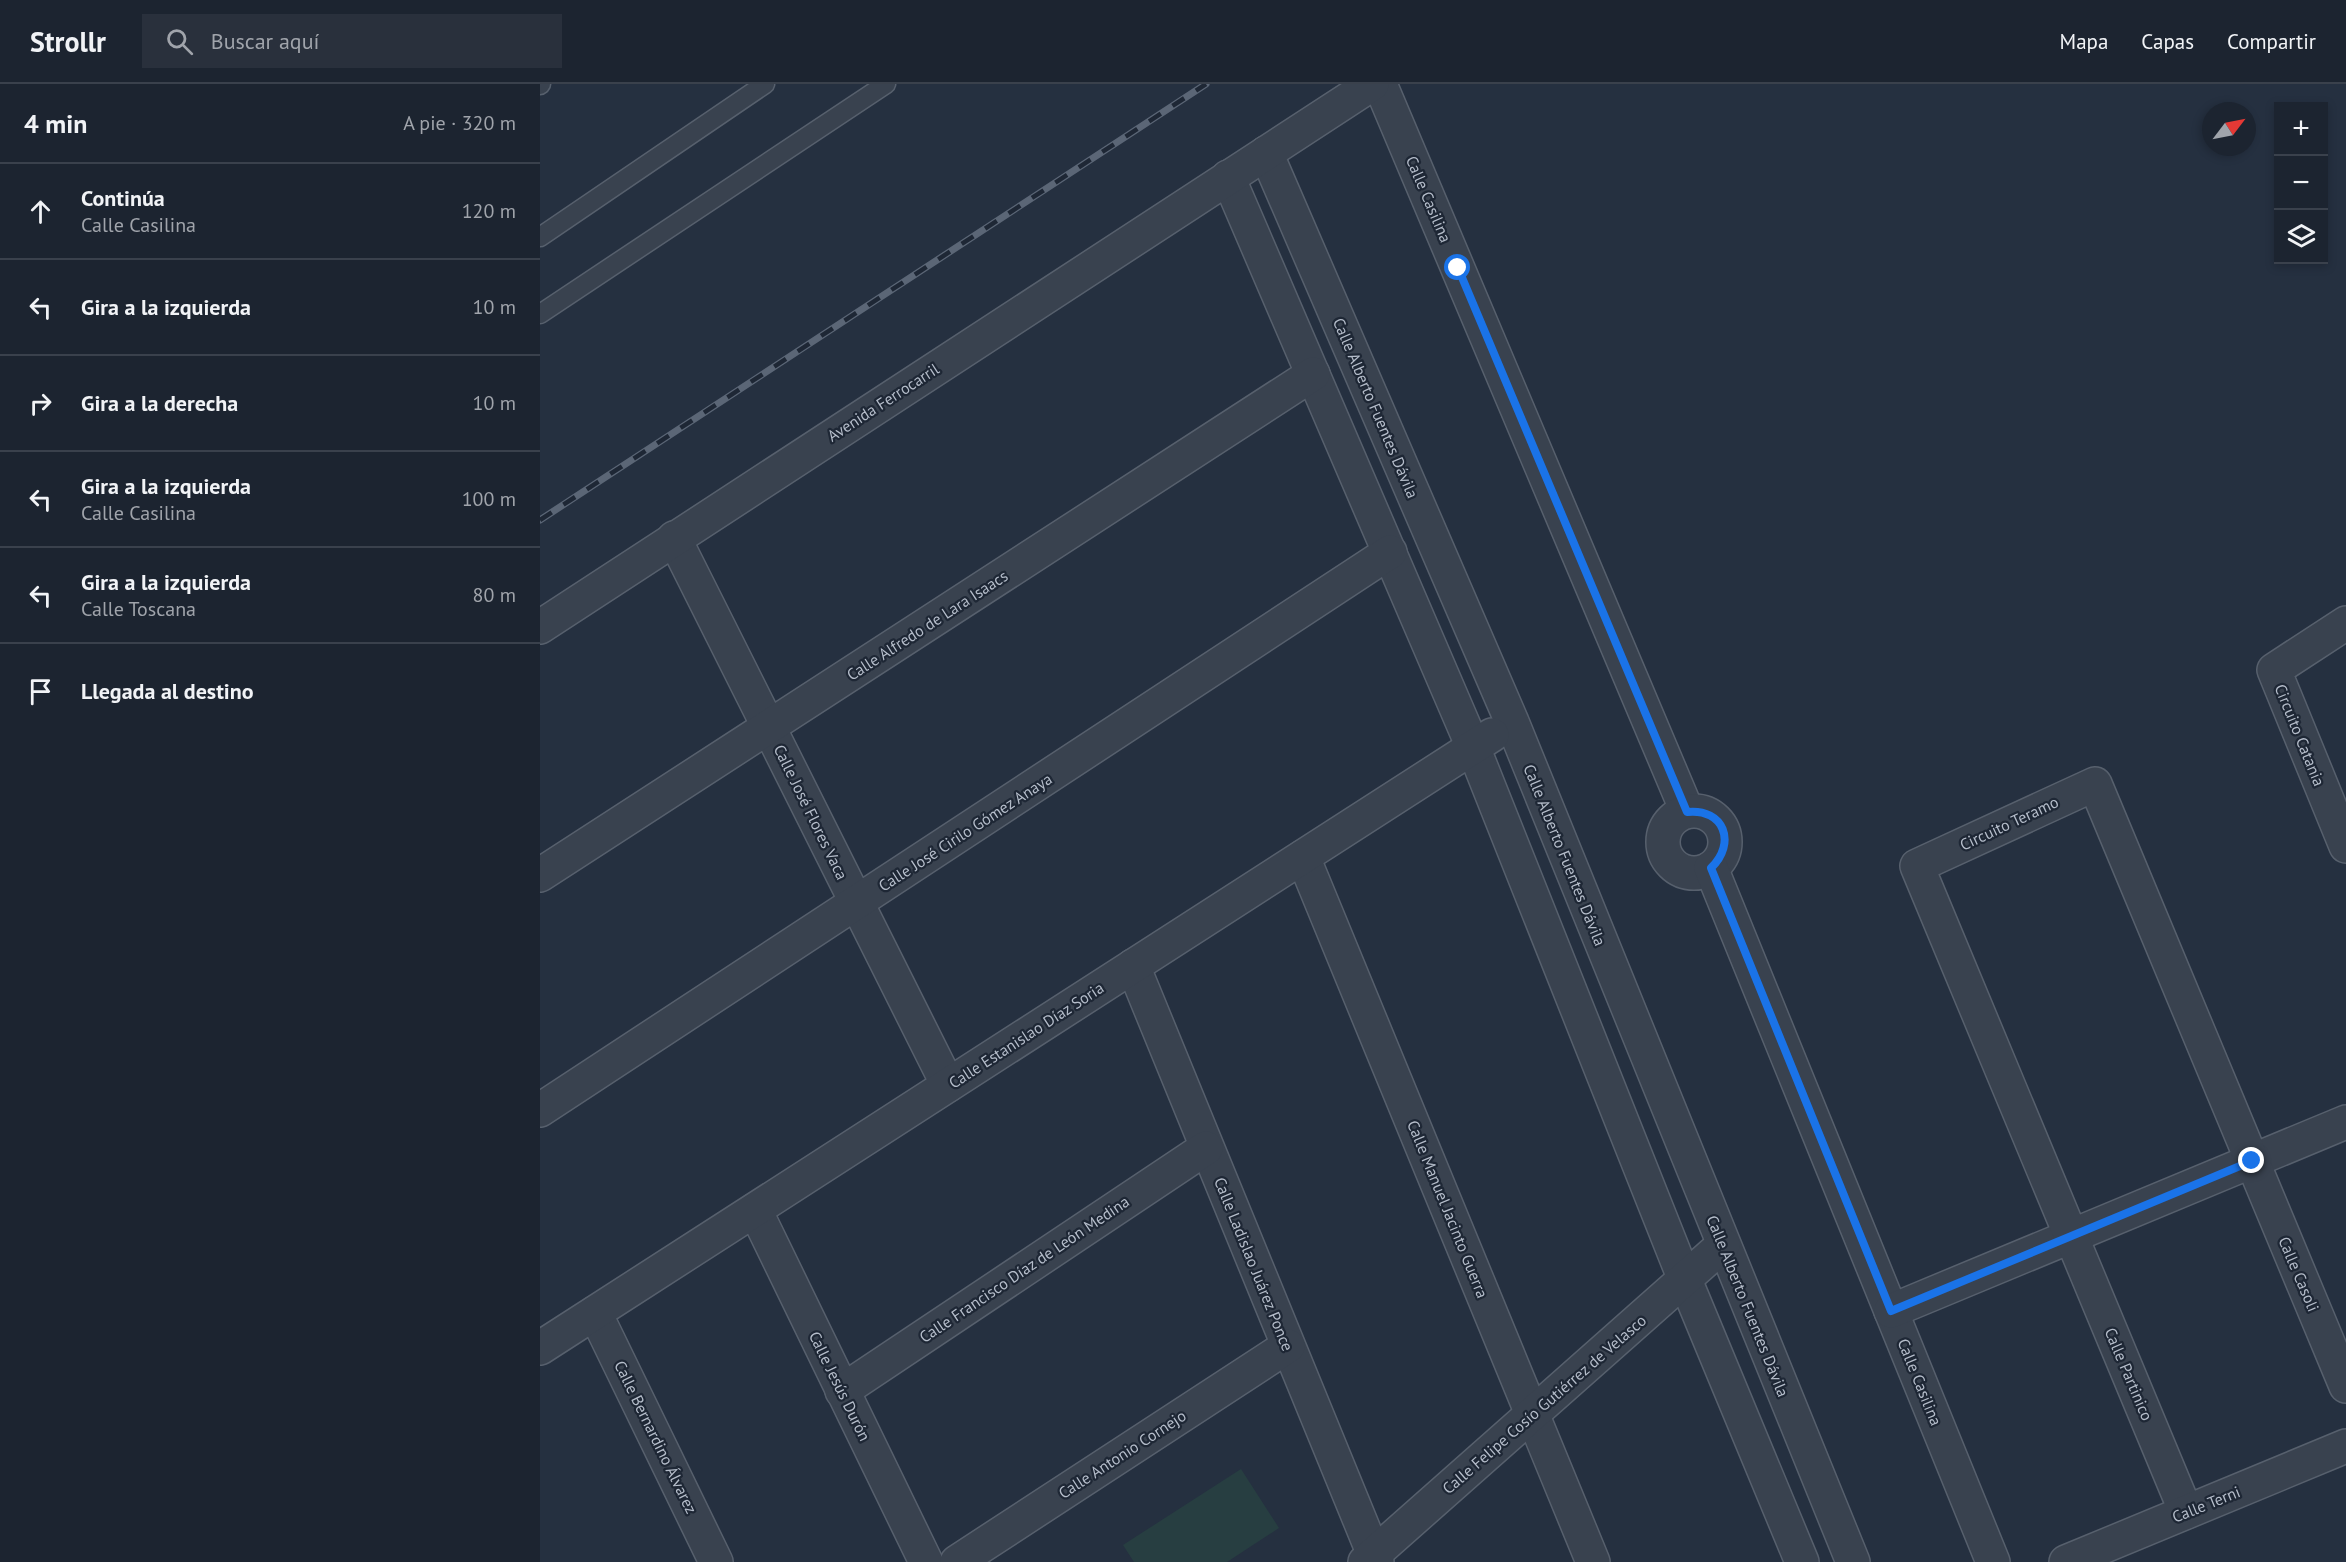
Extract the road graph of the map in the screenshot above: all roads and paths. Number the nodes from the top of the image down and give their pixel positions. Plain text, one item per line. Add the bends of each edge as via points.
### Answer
1 (765, 84) edge
2 (886, 84) edge
3 (1372, 84) edge
4 (1380, 84) edge
5 (1266, 153) junction
6 (1228, 177) junction
7 (540, 237) edge
8 (540, 314) edge
9 (1312, 374) junction
10 (674, 538) junction
11 (1390, 552) junction
12 (2346, 623) edge
13 (540, 627) edge
14 (1512, 722) junction
15 (769, 728) junction
16 (1473, 747) junction
17 (1687, 812) junction
18 (2346, 846) edge
19 (1303, 857) junction
20 (1711, 868) junction
21 (540, 876) edge
22 (856, 904) junction
23 (1134, 966) junction
24 (948, 1085) junction
25 (540, 1110) edge
26 (2346, 1122) edge
27 (1206, 1148) junction
28 (2252, 1161) junction
29 (754, 1210) junction
30 (2071, 1237) junction
31 (1723, 1245) junction
32 (1685, 1280) junction
33 (1891, 1311) junction
34 (595, 1313) junction
35 (2337, 1340) edge
36 (1288, 1346) junction
37 (540, 1348) edge
38 (2346, 1386) edge
39 (842, 1391) junction
40 (1532, 1413) junction
41 (2346, 1446) edge
42 (2186, 1512) junction
43 (1372, 1559) edge
44 (716, 1562) edge
45 (926, 1562) edge
46 (957, 1562) edge
47 (1593, 1562) edge
48 (1802, 1562) edge
49 (1853, 1562) edge
50 (1993, 1562) edge
51 (2066, 1562) edge

1 - 7 lane
2 - 8 lane
3 - 5 street
4 - 17 street, Calle Casilina
5 - 6 street, Avenida Ferrocarril
5 - 14 street, Calle Alberto Fuentes Dávila
6 - 9 street
6 - 10 street, Avenida Ferrocarril
9 - 11 street
9 - 15 street, Calle Alfredo de Lara Isaacs
10 - 13 street, Avenida Ferrocarril
10 - 15 street, Calle José Flores Vaca
11 - 16 street
11 - 22 street, Calle José Cirilo Gómez Anaya
12 - 18 street, Circuito Catania via 2274,670
14 - 16 street, Calle Estanislao Díaz Soria
14 - 31 street, Calle Alberto Fuentes Dávila
15 - 21 street, Calle Alfredo de Lara Isaacs
15 - 22 street, Calle José Flores Vaca
16 - 19 street, Calle Estanislao Díaz Soria
16 - 32 street
17 - 20 street via 1707,814 1722,829 1724,850
17 - 20 street via 1677,816 1664,832 1666,854 1687,872
19 - 23 street, Calle Estanislao Díaz Soria
19 - 40 street, Calle Manuel Jacinto Guerra
20 - 33 street, Calle Casilina
22 - 24 street, Calle José Flores Vaca
22 - 25 street, Calle José Cirilo Gómez Anaya
23 - 24 street, Calle Estanislao Díaz Soria
23 - 27 street, Calle Ladislao Juárez Ponce
24 - 29 street, Calle Estanislao Díaz Soria
26 - 28 street
27 - 36 street, Calle Ladislao Juárez Ponce
27 - 39 street, Calle Francisco Díaz de León Medina
28 - 30 street
28 - 30 street, Circuito Teramo via 2095,784 1917,866
28 - 35 street, Calle Casoli
29 - 34 street, Calle Estanislao Díaz Soria
29 - 39 street, Calle Jesús Durón
30 - 33 street
30 - 42 street, Calle Partinico
31 - 32 street, Calle Felipe Cosío Gutiérrez de Velasco
31 - 49 street, Calle Alberto Fuentes Dávila
32 - 40 street, Calle Felipe Cosío Gutiérrez de Velasco
32 - 48 street
33 - 50 street, Calle Casilina
34 - 37 street, Calle Estanislao Díaz Soria
34 - 44 street, Calle Bernardino Álvarez
35 - 38 street, Calle Casoli
36 - 43 street, Calle Ladislao Juárez Ponce
36 - 46 street, Calle Antonio Cornejo
39 - 45 street, Calle Jesús Durón
40 - 43 street, Calle Felipe Cosío Gutiérrez de Velasco
40 - 47 street, Calle Manuel Jacinto Guerra
41 - 42 street, Calle Terni
42 - 51 street, Calle Terni

